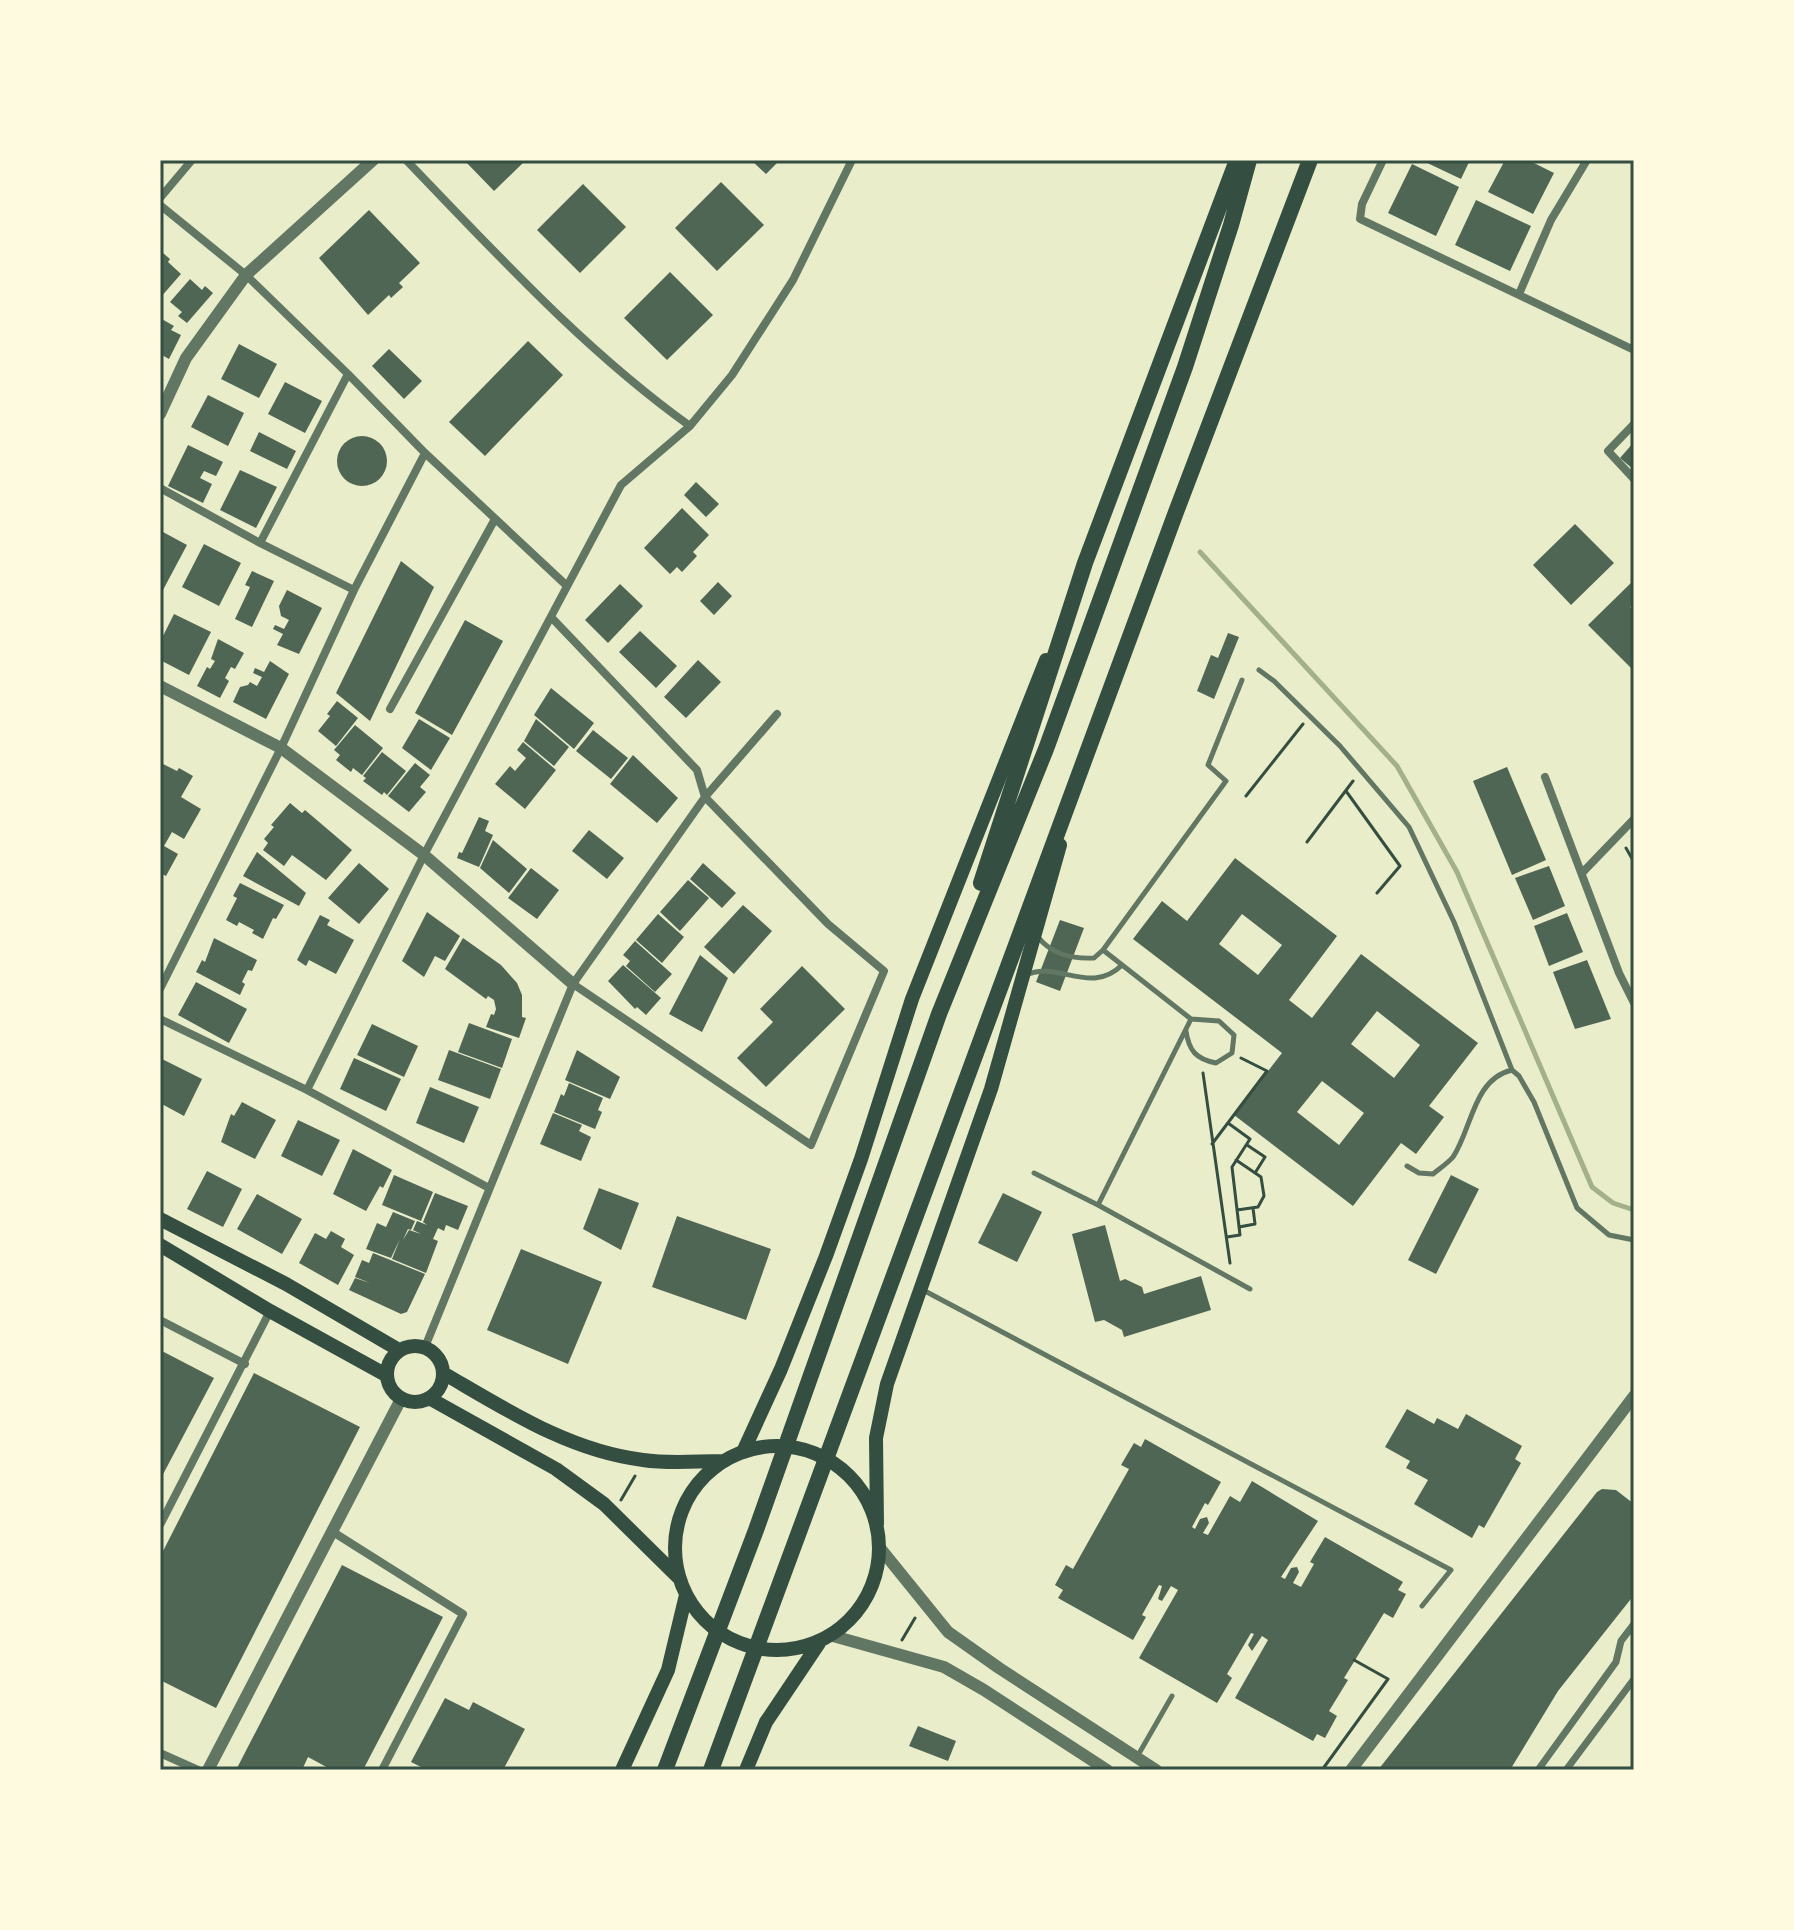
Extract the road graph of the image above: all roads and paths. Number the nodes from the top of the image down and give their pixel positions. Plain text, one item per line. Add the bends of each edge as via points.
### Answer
1 (192, 160) edge
2 (373, 160) edge
3 (406, 160) edge
4 (852, 160) edge
5 (1237, 160) edge
6 (1249, 160) edge
7 (1310, 160) edge
8 (1383, 160) edge
9 (1587, 160) edge
10 (160, 198) edge
11 (160, 205) edge
12 (246, 275) junction
13 (1519, 294) junction
14 (1634, 350) edge
15 (348, 374) junction
16 (160, 414) edge
17 (1634, 424) edge
18 (690, 426) junction
19 (425, 453) junction
20 (1634, 479) edge
21 (160, 488) edge
22 (495, 519) junction
23 (260, 543) junction
24 (1085, 563) junction
25 (566, 585) junction
26 (354, 590) junction
27 (551, 617) junction
28 (1259, 670) dead end
29 (1242, 680) dead end
30 (160, 686) edge
31 (390, 709) dead end
32 (777, 714) dead end
33 (1309, 716) junction
34 (281, 748) junction
35 (1086, 757) junction
36 (1361, 771) junction
37 (1545, 777) dead end
38 (1346, 791) junction
39 (1246, 796) dead end
40 (705, 797) junction
41 (1634, 819) edge
42 (1307, 842) dead end
43 (424, 855) junction
44 (1582, 873) junction
45 (1377, 893) dead end
46 (1035, 931) junction
47 (1103, 950) junction
48 (1122, 965) junction
49 (1022, 978) junction
50 (573, 984) junction
51 (160, 989) edge
52 (1634, 1003) edge
53 (939, 1014) junction
54 (160, 1019) edge
55 (1191, 1019) junction
56 (1186, 1030) junction
57 (1232, 1053) junction
58 (1201, 1060) junction
59 (1512, 1070) junction
60 (307, 1090) junction
61 (1228, 1123) junction
62 (1212, 1144) junction
63 (1246, 1144) junction
64 (1236, 1160) junction
65 (1407, 1166) dead end
66 (1034, 1173) dead end
67 (1255, 1173) junction
68 (489, 1188) junction
69 (1098, 1205) junction
70 (1253, 1207) junction
71 (1237, 1210) junction
72 (160, 1219) edge
73 (1239, 1227) junction
74 (1227, 1237) junction
75 (1634, 1240) edge
76 (160, 1245) edge
77 (1232, 1279) junction
78 (920, 1289) junction
79 (1250, 1289) dead end
80 (270, 1311) junction
81 (160, 1320) edge
82 (425, 1347) junction
83 (399, 1350) junction
84 (245, 1364) junction
85 (443, 1373) junction
86 (386, 1375) junction
87 (1634, 1396) edge
88 (429, 1398) junction
89 (401, 1399) junction
90 (743, 1452) junction
91 (723, 1461) junction
92 (635, 1476) dead end
93 (621, 1500) dead end
94 (877, 1524) junction
95 (160, 1525) edge
96 (333, 1532) junction
97 (880, 1548) junction
98 (678, 1577) junction
99 (686, 1594) junction
100 (1422, 1606) dead end
101 (915, 1618) dead end
102 (1634, 1624) edge
103 (826, 1639) junction
104 (902, 1640) dead end
105 (1354, 1660) dead end
106 (1634, 1679) edge
107 (1172, 1696) dead end
108 (160, 1753) edge
109 (1137, 1758) junction
110 (198, 1770) edge
111 (208, 1770) edge
112 (382, 1770) edge
113 (622, 1770) edge
114 (665, 1770) edge
115 (711, 1770) edge
116 (746, 1770) edge
117 (1107, 1770) edge
118 (1156, 1770) edge
119 (1322, 1770) edge
120 (1351, 1770) edge
121 (1538, 1770) edge
122 (1566, 1770) edge

1 - 10 street
2 - 12 street
3 - 18 street via 549,306 638,389
4 - 18 street via 793,280 732,375
5 - 24 highway
6 - 53 highway via 1180,382 1046,749
7 - 35 highway
8 - 13 street via 1360,219
9 - 13 street via 1551,220
11 - 12 street
12 - 15 street
12 - 16 street via 186,358
13 - 14 street
15 - 19 street
15 - 23 street
17 - 20 street via 1608,451
18 - 25 street via 621,485
19 - 22 street
19 - 26 street
21 - 23 street
22 - 25 street
22 - 31 street
23 - 26 street
24 - 53 highway
24 - 90 main road via 912,999 826,1256
25 - 27 street
26 - 34 street
27 - 40 street via 697,770
27 - 43 street
28 - 33 lane
29 - 47 lane via 1208,765 1226,781
30 - 34 street
32 - 40 street
33 - 36 lane
33 - 39 path
34 - 43 street
34 - 51 street
35 - 46 main road
35 - 115 highway
36 - 38 path
36 - 59 lane via 1409,827 1454,922
37 - 44 street
38 - 42 path
38 - 45 path via 1400,866
40 - 50 street
40 - 50 street via 828,924 884,971 811,1145
41 - 44 street
43 - 50 street
43 - 60 street
44 - 52 street
46 - 47 lane via 1057,953 1077,959 1094,958
46 - 49 main road
47 - 48 lane
48 - 49 lane via 1091,979 1037,972
48 - 55 lane
49 - 78 main road via 991,1089
50 - 68 street
53 - 114 highway
54 - 60 street
55 - 56 lane
55 - 57 lane via 1219,1021 1234,1035
56 - 58 lane via 1189,1049
56 - 69 lane
57 - 58 lane via 1216,1063
57 - 61 path via 1267,1071
58 - 62 path
59 - 65 lane via 1500,1072 1480,1095 1452,1158 1433,1174
59 - 75 lane via 1534,1102 1577,1208 1609,1235
60 - 68 street
61 - 62 path
61 - 63 path via 1250,1139
62 - 74 path
63 - 64 path
63 - 67 path via 1265,1157
64 - 67 path
64 - 71 path via 1232,1167
66 - 69 lane
67 - 70 path via 1261,1177 1264,1196
68 - 82 street
69 - 77 lane
70 - 71 path
70 - 73 path via 1255,1224
71 - 73 path
72 - 83 main road
73 - 74 path via 1240,1235
74 - 77 path
76 - 80 main road
77 - 79 lane
78 - 94 main road via 887,1384 876,1438
78 - 100 lane via 1451,1570
80 - 84 street
80 - 86 main road
81 - 84 street
82 - 83 main road
82 - 85 main road via 438,1357
83 - 86 main road
84 - 95 street
85 - 88 main road
85 - 91 main road via 565,1440 605,1453 644,1460
86 - 89 main road
87 - 120 street
88 - 89 main road
88 - 98 main road via 556,1469 604,1504
89 - 96 street
90 - 91 main road
90 - 94 main road via 785,1445 817,1453 844,1469 865,1494
91 - 98 main road via 699,1483 682,1511 676,1533
92 - 93 path
94 - 97 main road
96 - 111 street
96 - 112 street via 463,1614
97 - 103 main road via 873,1586 859,1611
97 - 109 street via 948,1632
98 - 99 main road
99 - 103 main road via 708,1625 731,1641 787,1651
99 - 113 main road via 668,1670
101 - 104 path
102 - 121 street via 1621,1641 1616,1662
103 - 116 main road via 766,1722
103 - 117 street via 944,1667
105 - 119 path via 1388,1679
106 - 122 street
107 - 109 lane
108 - 110 street
109 - 118 street

